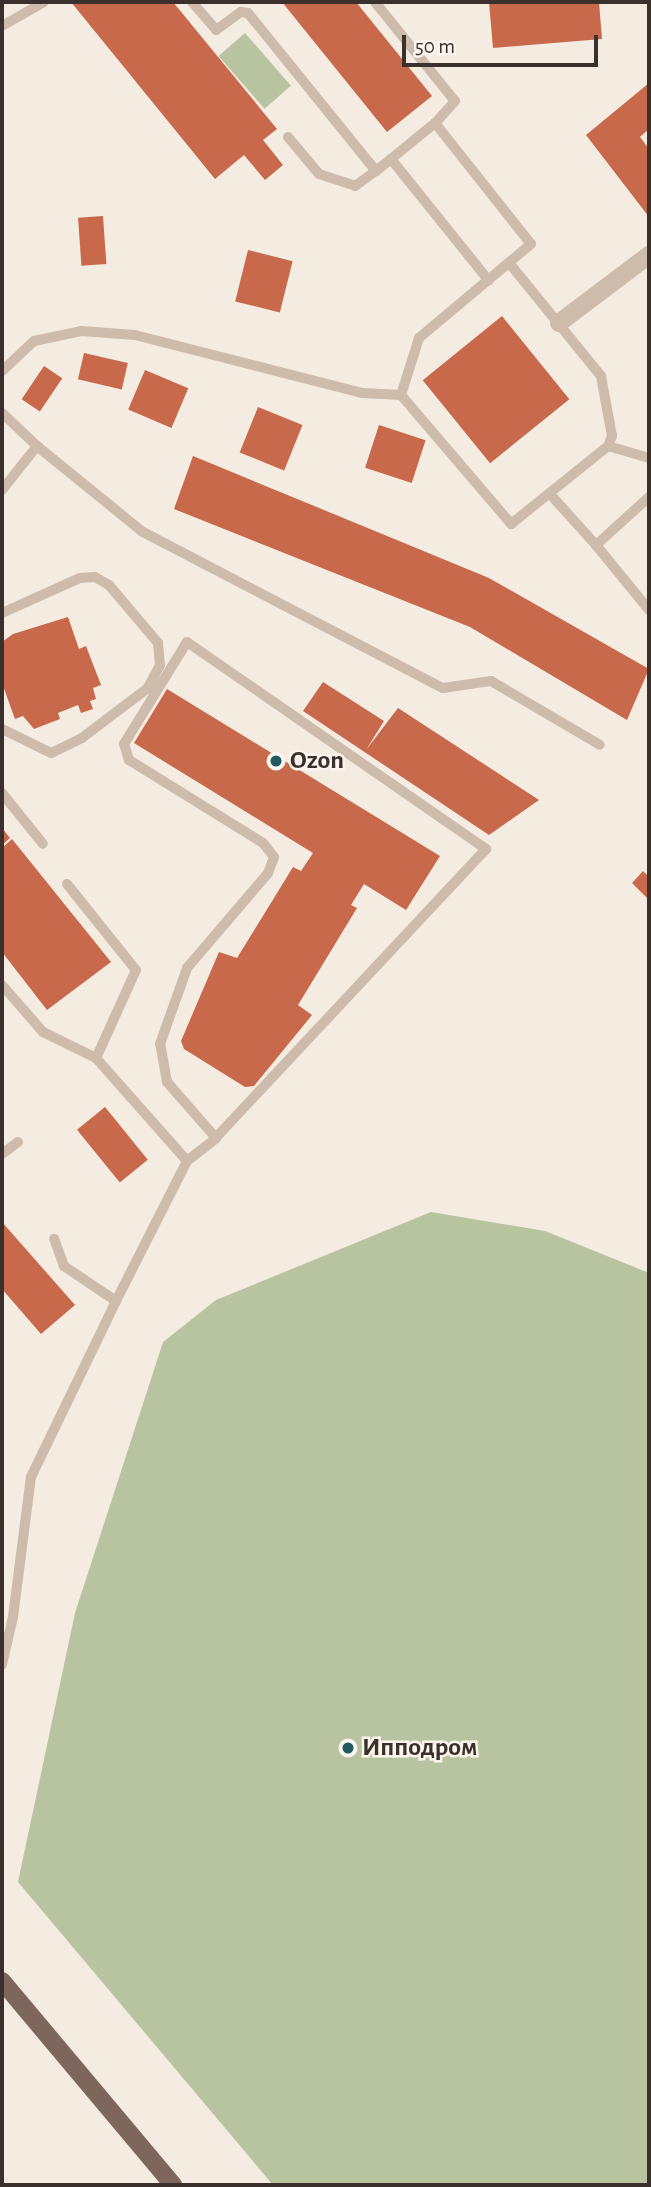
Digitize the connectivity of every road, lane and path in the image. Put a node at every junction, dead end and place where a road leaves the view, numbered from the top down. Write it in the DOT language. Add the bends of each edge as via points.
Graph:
graph roads {
  1 [pos="44,2"];
  2 [pos="192,2"];
  3 [pos="375,2"];
  4 [pos="2,26"];
  5 [pos="435,123"];
  6 [pos="288,137"];
  7 [pos="391,159"];
  8 [pos="376,171"];
  9 [pos="649,254"];
  10 [pos="510,264"];
  11 [pos="489,281"];
  12 [pos="559,323"];
  13 [pos="2,371"];
  14 [pos="401,395"];
  15 [pos="2,413"];
  16 [pos="37,446"];
  17 [pos="608,446"];
  18 [pos="649,458"];
  19 [pos="2,490"];
  20 [pos="551,494"];
  21 [pos="649,497"];
  22 [pos="596,545"];
  23 [pos="649,610"];
  24 [pos="2,613"];
  25 [pos="2,729"];
  26 [pos="600,745"];
  27 [pos="2,793"];
  28 [pos="43,844"];
  29 [pos="67,884"];
  30 [pos="2,985"];
  31 [pos="96,1058"];
  32 [pos="216,1139"];
  33 [pos="18,1142"];
  34 [pos="2,1154"];
  35 [pos="187,1161"];
  36 [pos="54,1238"];
  37 [pos="116,1301"];
  38 [pos="2,1665"];
  39 [pos="2,1981"];
  40 [pos="173,2185"];
  1 -- 4 [label="lane"];
  2 -- 8 [label="lane" via="216,30 241,12 248,13"];
  3 -- 5 [label="lane" via="455,102"];
  5 -- 7 [label="lane"];
  5 -- 10 [label="lane" via="530,240 528,248"];
  6 -- 8 [label="lane" via="319,174 355,186"];
  7 -- 8 [label="lane"];
  7 -- 11 [label="lane"];
  9 -- 12 [label="street"];
  10 -- 11 [label="lane"];
  10 -- 12 [label="lane"];
  11 -- 14 [label="lane" via="419,338"];
  12 -- 17 [label="lane" via="601,376 612,436"];
  13 -- 14 [label="lane" via="34,341 80,331 135,335 363,393"];
  14 -- 20 [label="lane" via="511,524"];
  15 -- 16 [label="lane"];
  16 -- 19 [label="lane"];
  16 -- 26 [label="lane" via="143,532 443,688 491,681"];
  17 -- 18 [label="lane"];
  17 -- 20 [label="lane"];
  20 -- 22 [label="lane"];
  21 -- 22 [label="lane"];
  22 -- 23 [label="lane"];
  24 -- 25 [label="lane" via="80,578 94,577 109,585 158,643 160,665 148,688 82,738 51,753"];
  27 -- 28 [label="lane"];
  29 -- 31 [label="lane" via="136,970"];
  30 -- 31 [label="lane" via="43,1032"];
  31 -- 35 [label="lane"];
  32 -- 32 [label="lane" via="167,1082 160,1044 187,968 268,873 274,857 264,843 129,760 124,744 187,642 486,849"];
  32 -- 35 [label="lane"];
  33 -- 34 [label="lane"];
  35 -- 37 [label="lane"];
  36 -- 37 [label="lane" via="64,1266"];
  37 -- 38 [label="lane" via="31,1477 13,1617"];
  39 -- 40 [label="main road"];
}
